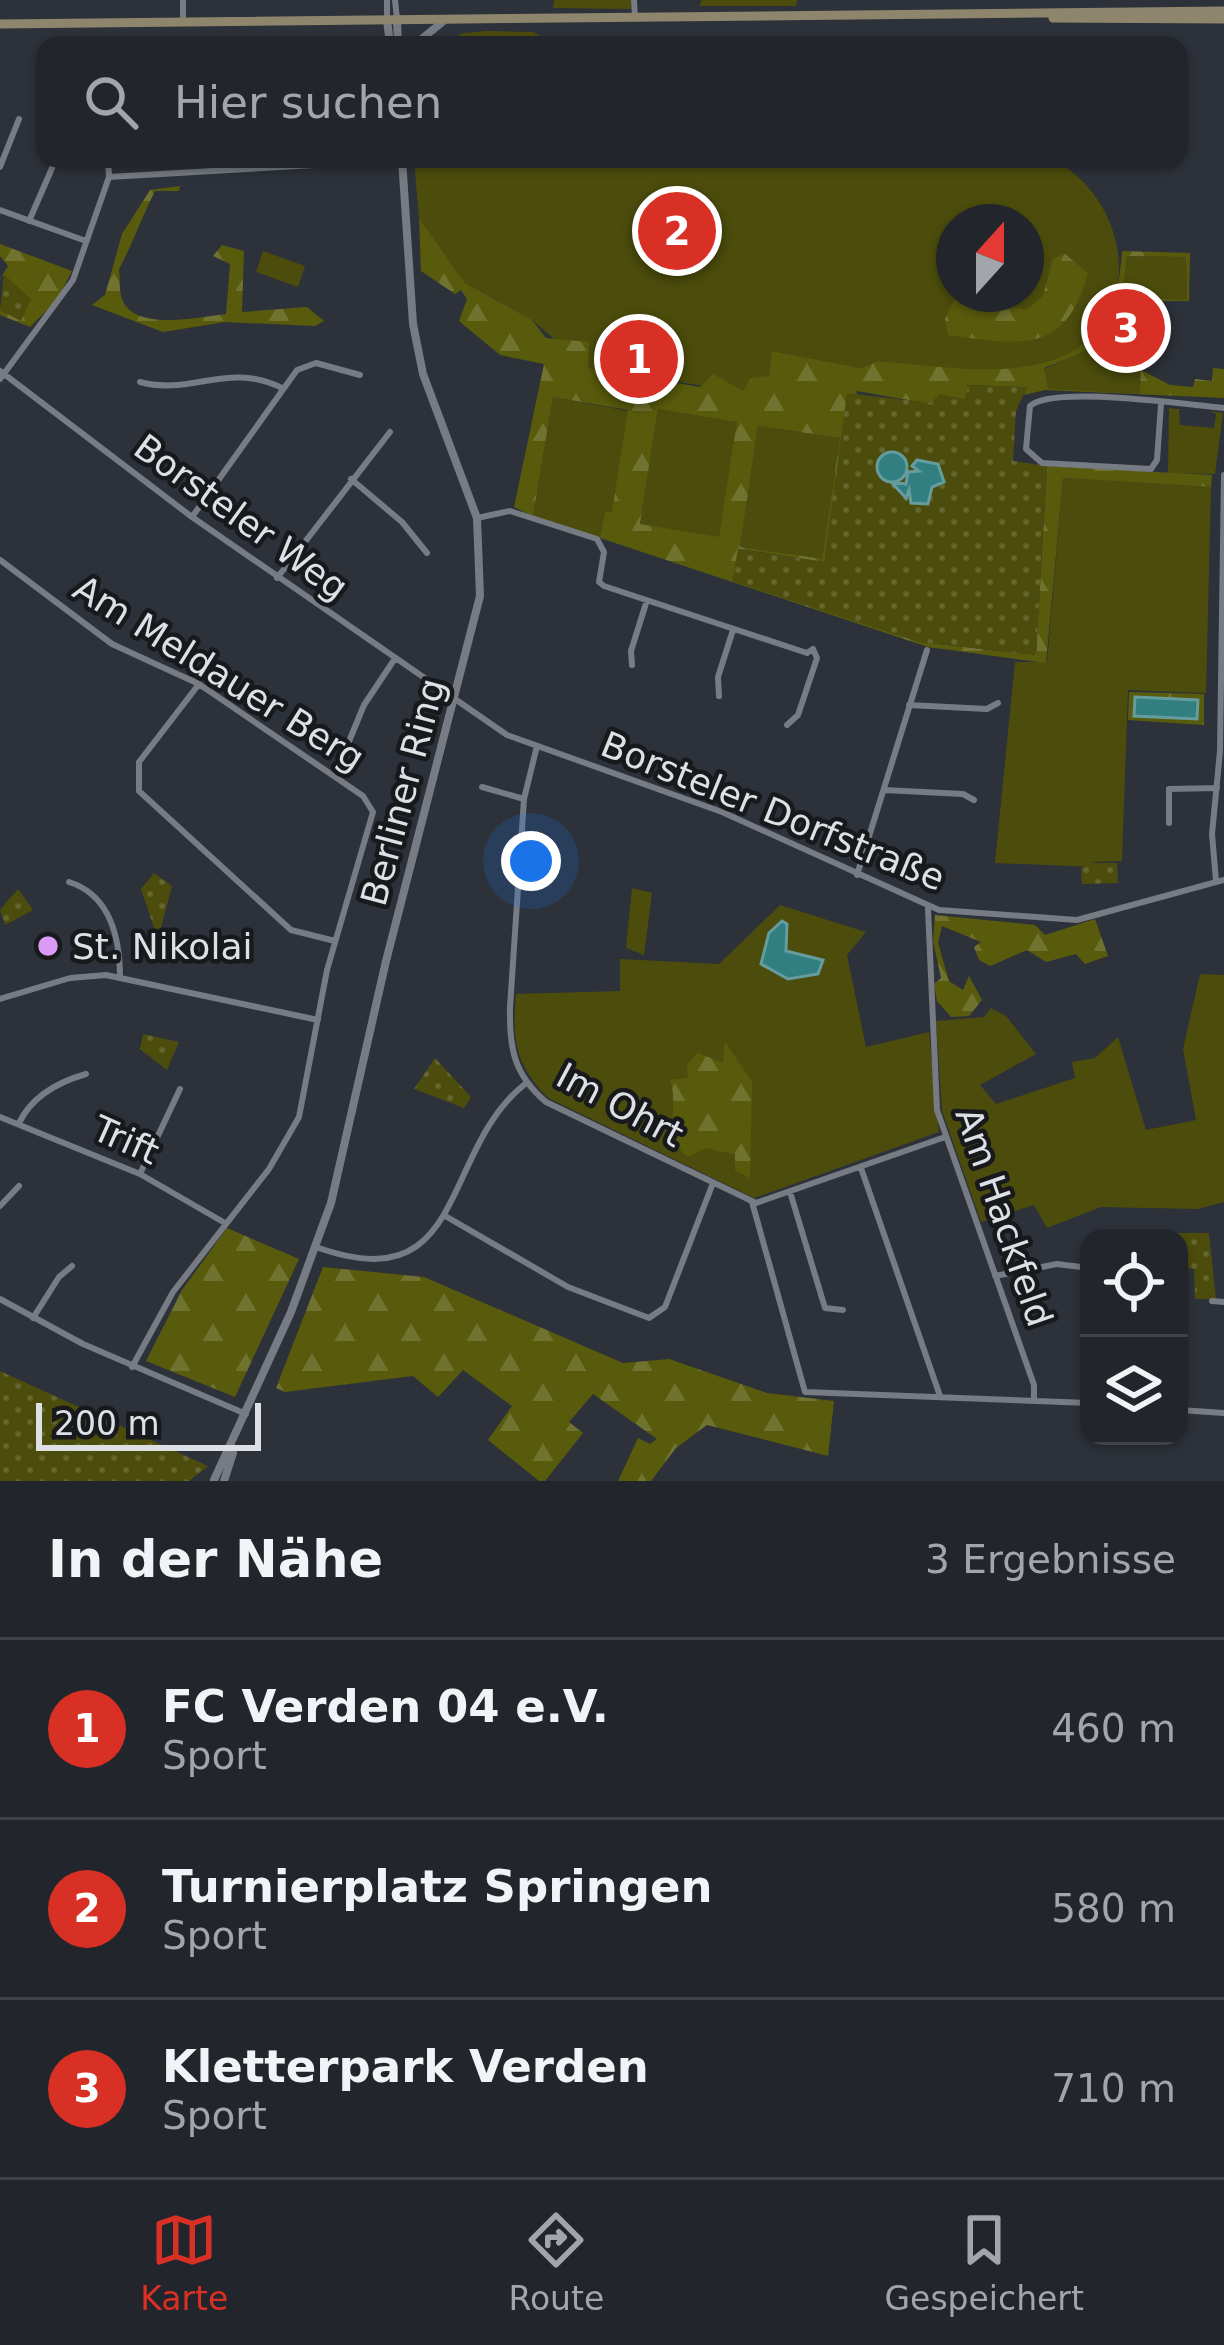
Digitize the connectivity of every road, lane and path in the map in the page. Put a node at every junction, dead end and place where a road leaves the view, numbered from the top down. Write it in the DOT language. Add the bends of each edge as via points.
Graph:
graph roads {
  1 [pos="183,0"];
  2 [pos="391,0"];
  3 [pos="634,0"];
  4 [pos="1224,15"];
  5 [pos="634,18"];
  6 [pos="392,19"];
  7 [pos="446,20"];
  8 [pos="183,22"];
  9 [pos="0,24"];
  10 [pos="393,36"];
  11 [pos="426,36"];
  12 [pos="19,119"];
  13 [pos="0,167"];
  14 [pos="52,168"];
  15 [pos="109,168"];
  16 [pos="250,168"];
  17 [pos="403,168"];
  18 [pos="109,177"];
  19 [pos="0,210"];
  20 [pos="29,221"];
  21 [pos="86,242"];
  22 [pos="1,375"];
  23 [pos="360,375"];
  24 [pos="140,382"];
  25 [pos="283,388"];
  26 [pos="1161,404"];
  27 [pos="1224,408"];
  28 [pos="390,432"];
  29 [pos="1224,475"];
  30 [pos="351,479"];
  31 [pos="192,517"];
  32 [pos="477,518"];
  33 [pos="428,553"];
  34 [pos="0,560"];
  35 [pos="277,578"];
  36 [pos="647,600"];
  37 [pos="734,629"];
  38 [pos="927,650"];
  39 [pos="394,660"];
  40 [pos="632,665"];
  41 [pos="199,684"];
  42 [pos="719,696"];
  43 [pos="454,702"];
  44 [pos="998,704"];
  45 [pos="909,705"];
  46 [pos="787,724"];
  47 [pos="537,746"];
  48 [pos="345,751"];
  49 [pos="1222,751"];
  50 [pos="482,787"];
  51 [pos="1216,788"];
  52 [pos="884,790"];
  53 [pos="524,799"];
  54 [pos="974,800"];
  55 [pos="1169,823"];
  56 [pos="857,875"];
  57 [pos="1220,880"];
  58 [pos="69,882"];
  59 [pos="928,908"];
  60 [pos="334,941"];
  61 [pos="120,977"];
  62 [pos="0,999"];
  63 [pos="318,1020"];
  64 [pos="86,1074"];
  65 [pos="525,1084"];
  66 [pos="180,1089"];
  67 [pos="0,1117"];
  68 [pos="18,1124"];
  69 [pos="945,1137"];
  70 [pos="862,1168"];
  71 [pos="140,1174"];
  72 [pos="713,1183"];
  73 [pos="19,1186"];
  74 [pos="790,1192"];
  75 [pos="752,1202"];
  76 [pos="0,1206"];
  77 [pos="447,1217"];
  78 [pos="225,1223"];
  79 [pos="316,1247"];
  80 [pos="73,1266"];
  81 [pos="1080,1267"];
  82 [pos="995,1276"];
  83 [pos="0,1299"];
  84 [pos="1212,1301"];
  85 [pos="1224,1302"];
  86 [pos="843,1310"];
  87 [pos="33,1318"];
  88 [pos="132,1366"];
  89 [pos="940,1396"];
  90 [pos="1034,1398"];
  91 [pos="1080,1402"];
  92 [pos="1188,1411"];
  93 [pos="1224,1413"];
  94 [pos="247,1414"];
  95 [pos="217,1481"];
  1 -- 8 [label="street"];
  2 -- 6 [label="street"];
  3 -- 5 [label="street"];
  4 -- 5 [label="main road"];
  5 -- 7 [label="main road"];
  6 -- 7 [label="main road"];
  6 -- 8 [label="main road"];
  6 -- 10 [label="street"];
  7 -- 11 [label="street"];
  8 -- 9 [label="main road"];
  12 -- 13 [label="street"];
  14 -- 20 [label="street"];
  15 -- 18 [label="street"];
  16 -- 18 [label="street"];
  17 -- 32 [label="street, Berliner Ring" via="423,374"];
  18 -- 21 [label="street"];
  19 -- 20 [label="street"];
  20 -- 21 [label="street"];
  21 -- 22 [label="street" via="64,296"];
  22 -- 31 [label="street, Borsteler Weg"];
  23 -- 25 [label="street" via="309,364"];
  24 -- 25 [label="street" via="158,387 239,374"];
  25 -- 31 [label="street"];
  26 -- 26 [label="street" via="1037,400 1026,449 1042,463 1150,469"];
  26 -- 27 [label="street"];
  28 -- 30 [label="street"];
  29 -- 49 [label="street"];
  30 -- 33 [label="street"];
  30 -- 35 [label="street"];
  31 -- 35 [label="street, Borsteler Weg"];
  32 -- 36 [label="street" via="510,511 597,539 604,552 598,582"];
  32 -- 43 [label="street, Berliner Ring" via="480,596"];
  34 -- 41 [label="street, Am Meldauer Berg" via="112,644"];
  35 -- 39 [label="street, Borsteler Weg"];
  36 -- 37 [label="street"];
  36 -- 40 [label="street"];
  37 -- 42 [label="street"];
  37 -- 46 [label="street" via="813,649 798,715"];
  38 -- 45 [label="street"];
  39 -- 43 [label="street, Borsteler Weg"];
  39 -- 48 [label="street"];
  41 -- 60 [label="street, Am Meldauer Berg" via="371,806"];
  41 -- 60 [label="street" via="139,762 139,791 291,930"];
  43 -- 47 [label="street, Borsteler Dorfstraße"];
  43 -- 79 [label="street, Berliner Ring"];
  44 -- 45 [label="street"];
  45 -- 52 [label="street"];
  47 -- 53 [label="street, Im Ohrt"];
  47 -- 56 [label="street, Borsteler Dorfstraße" via="722,812"];
  49 -- 51 [label="street"];
  50 -- 53 [label="street"];
  51 -- 55 [label="street" via="1168,789"];
  51 -- 57 [label="street"];
  52 -- 54 [label="street"];
  52 -- 56 [label="street"];
  53 -- 65 [label="street, Im Ohrt" via="509,1042"];
  56 -- 59 [label="street, Borsteler Dorfstraße"];
  57 -- 59 [label="street, Borsteler Dorfstraße" via="1077,920"];
  58 -- 61 [label="street" via="106,908"];
  59 -- 69 [label="street, Am Hackfeld"];
  60 -- 63 [label="street, Am Meldauer Berg"];
  61 -- 62 [label="street" via="80,976"];
  61 -- 63 [label="street"];
  63 -- 78 [label="street, Am Meldauer Berg" via="299,1118"];
  64 -- 68 [label="street" via="33,1102"];
  65 -- 72 [label="street, Im Ohrt" via="546,1102"];
  65 -- 77 [label="street" via="487,1123"];
  66 -- 71 [label="street"];
  67 -- 68 [label="street, Trift"];
  68 -- 71 [label="street, Trift"];
  69 -- 70 [label="street"];
  69 -- 82 [label="street, Am Hackfeld"];
  70 -- 74 [label="street"];
  70 -- 89 [label="street"];
  71 -- 78 [label="street, Trift"];
  72 -- 75 [label="street, Im Ohrt"];
  72 -- 77 [label="street" via="665,1307 649,1318 557,1281"];
  73 -- 76 [label="street"];
  74 -- 75 [label="street"];
  74 -- 86 [label="street" via="825,1308"];
  75 -- 89 [label="street" via="806,1392"];
  77 -- 79 [label="street" via="416,1249 389,1259"];
  78 -- 88 [label="street, Am Meldauer Berg"];
  79 -- 94 [label="street, Berliner Ring"];
  80 -- 87 [label="street"];
  81 -- 82 [label="street"];
  82 -- 90 [label="street, Am Hackfeld"];
  83 -- 87 [label="street"];
  84 -- 85 [label="street"];
  87 -- 88 [label="street"];
  88 -- 94 [label="street"];
  89 -- 90 [label="street"];
  90 -- 91 [label="street"];
  92 -- 93 [label="street"];
  94 -- 95 [label="street, Berliner Ring"];
}
